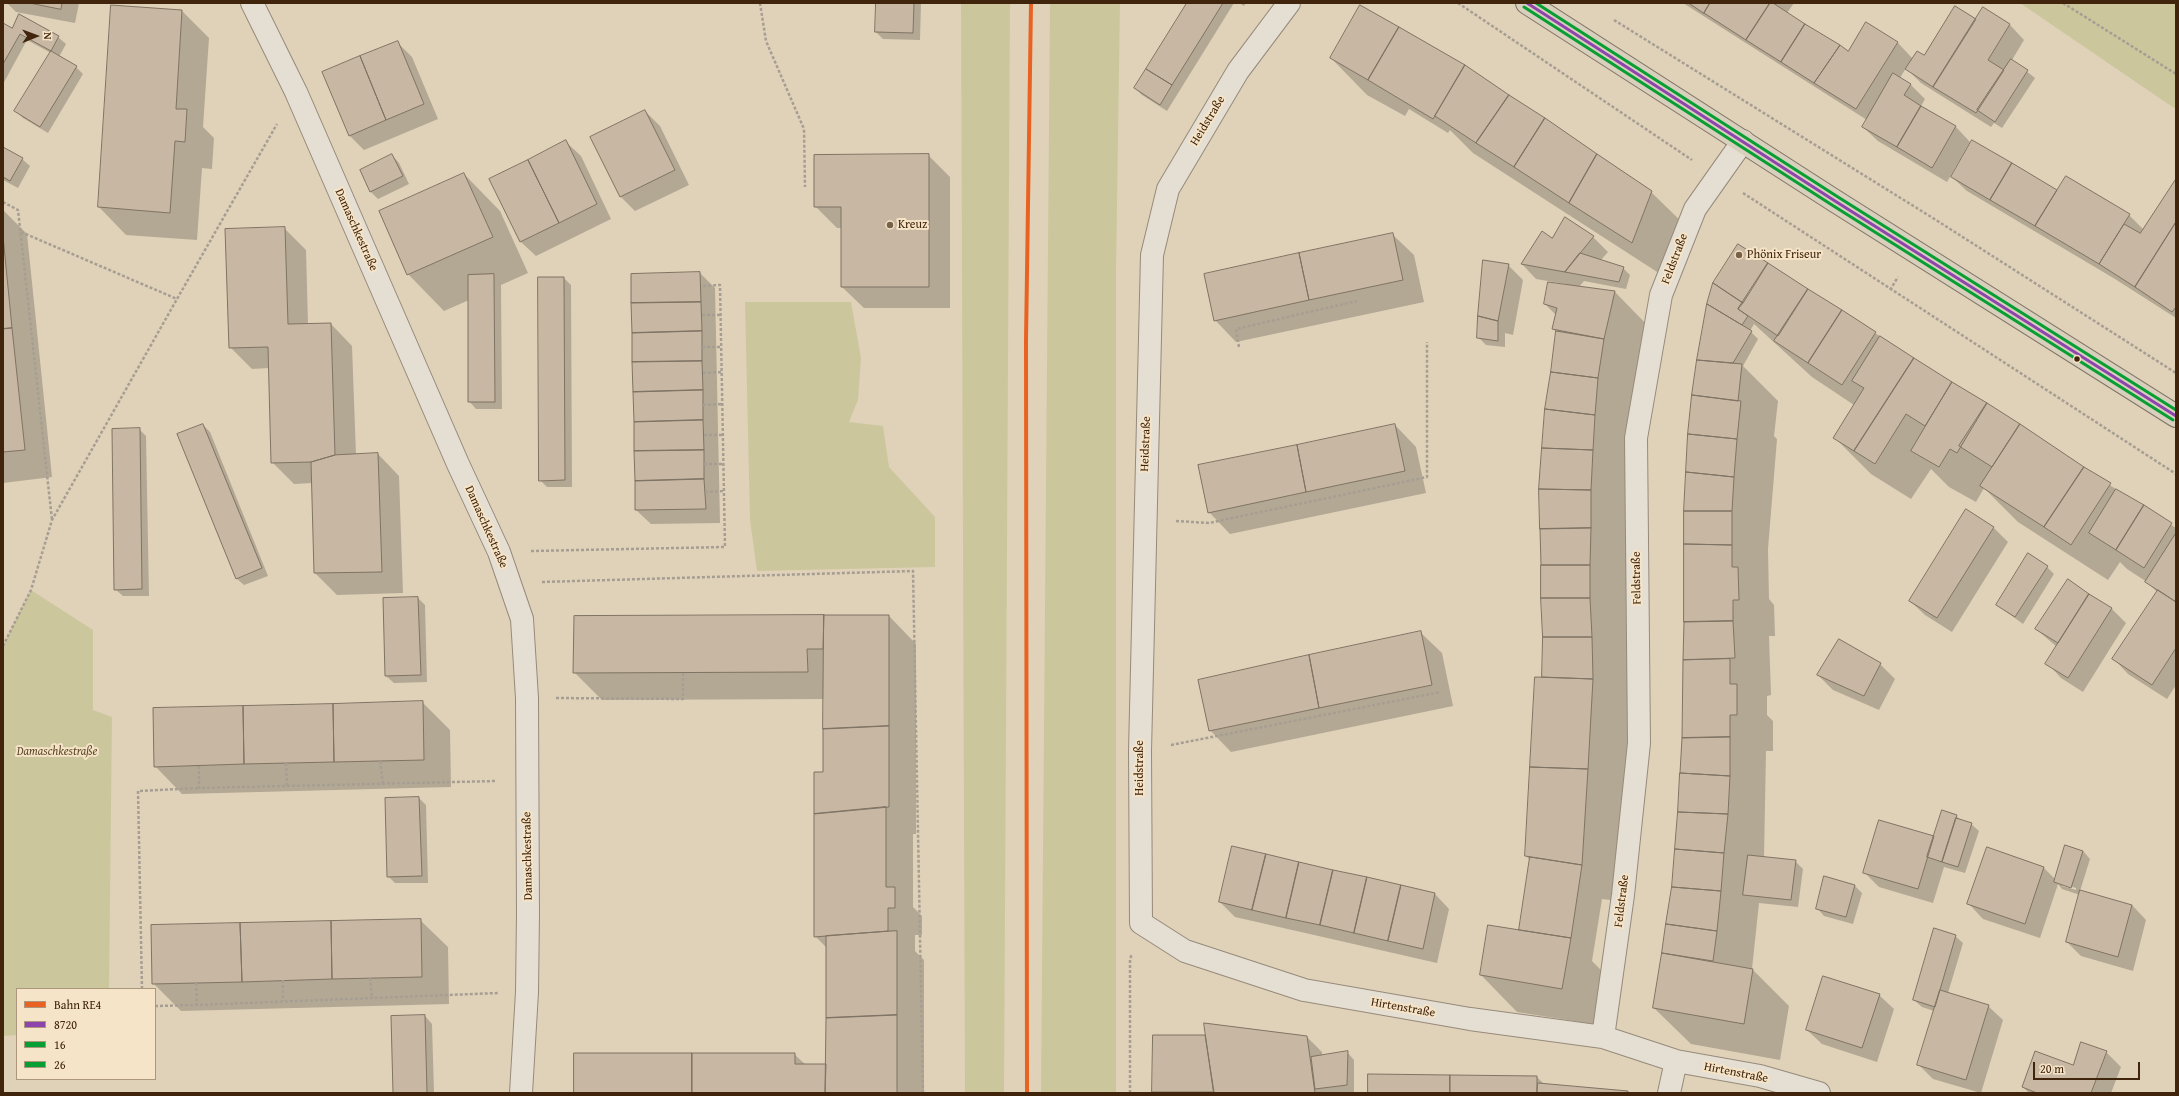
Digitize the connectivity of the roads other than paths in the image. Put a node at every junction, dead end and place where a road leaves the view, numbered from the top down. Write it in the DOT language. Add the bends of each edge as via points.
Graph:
graph roads {
  1 [pos="252,3"];
  2 [pos="1289,3"];
  3 [pos="1527,3"];
  4 [pos="1743,141"];
  5 [pos="2176,416"];
  6 [pos="1141,922"];
  7 [pos="1603,1037"];
  8 [pos="1676,1061"];
  9 [pos="521,1093"];
  10 [pos="1669,1093"];
  11 [pos="1819,1093"];
  1 -- 9 [label="street, Damaschkestraße" via="296,92 499,552 522,620 527,698 528,780 527,992"];
  2 -- 6 [label="street, Heidstraße" via="1238,71 1168,189 1152,255 1140,751"];
  3 -- 4 [label="main road"];
  4 -- 5 [label="main road"];
  4 -- 7 [label="street, Feldstraße" via="1695,209 1661,295 1636,438 1638,743 1623,896"];
  6 -- 7 [label="street, Hirtenstraße" via="1185,951 1304,990 1470,1019"];
  7 -- 8 [label="street, Hirtenstraße"];
  8 -- 10 [label="street"];
  8 -- 11 [label="street, Hirtenstraße" via="1760,1076"];
}
